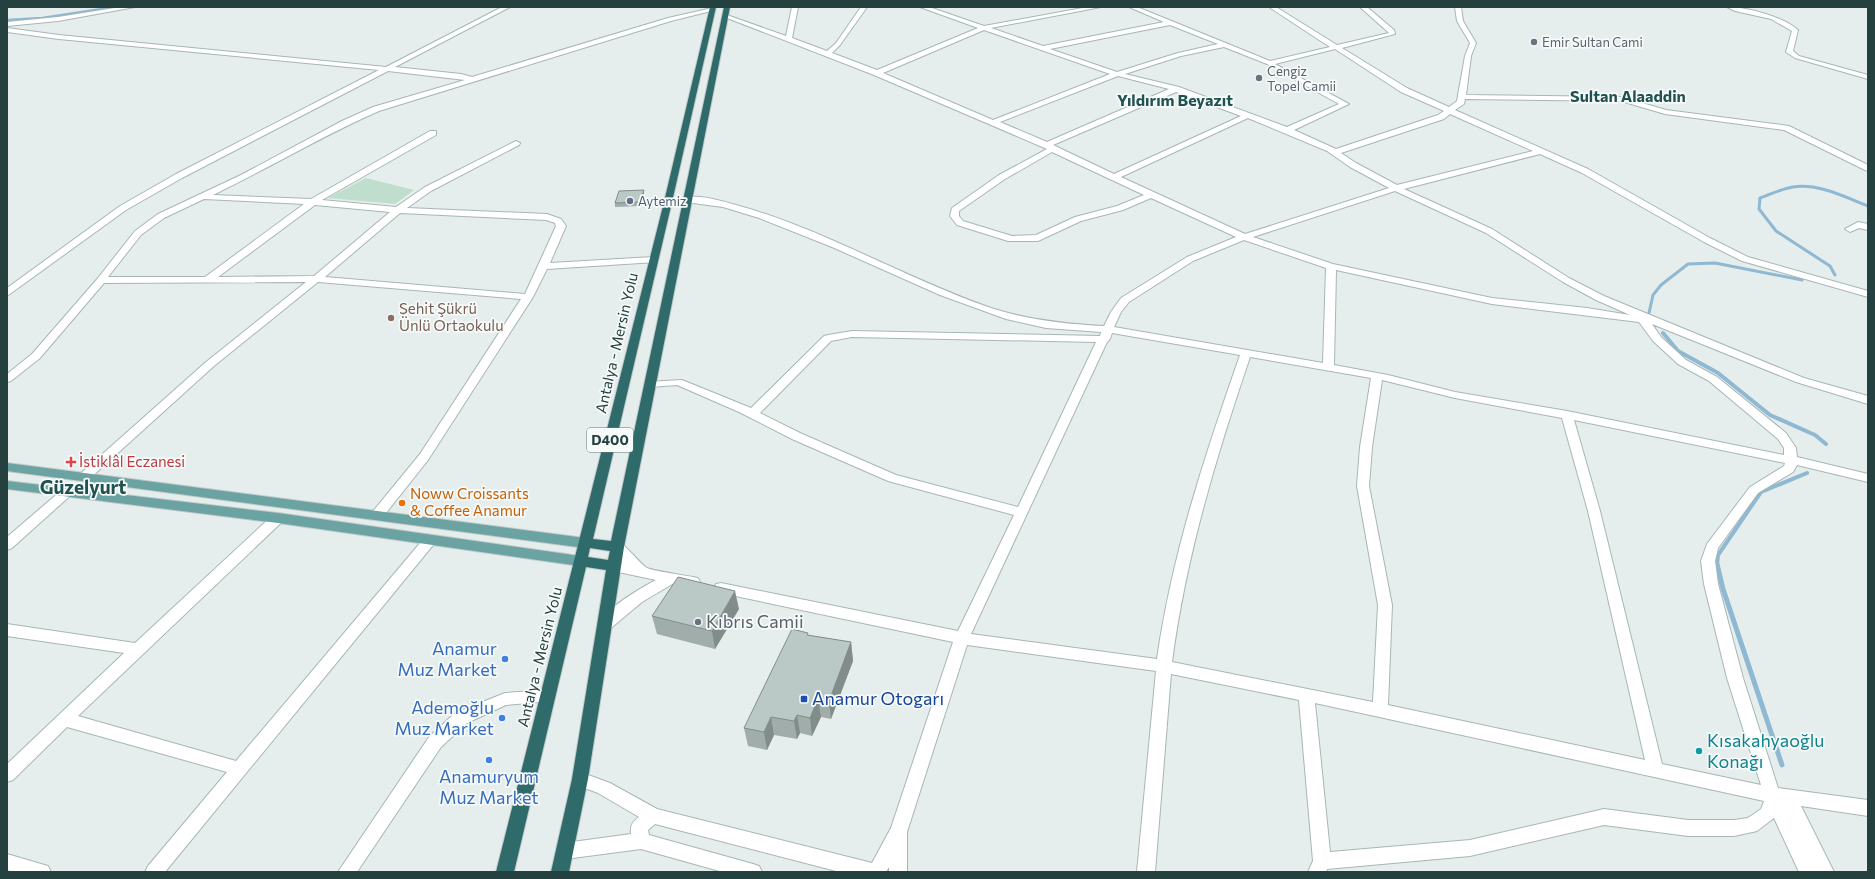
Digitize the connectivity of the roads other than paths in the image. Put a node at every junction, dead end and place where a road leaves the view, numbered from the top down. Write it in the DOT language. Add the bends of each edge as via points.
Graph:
graph roads {
  1 [pos="102,7"];
  2 [pos="132,7"];
  3 [pos="507,7"];
  4 [pos="795,7"];
  5 [pos="864,7"];
  6 [pos="923,7"];
  7 [pos="1098,7"];
  8 [pos="1132,7"];
  9 [pos="1272,7"];
  10 [pos="1363,7"];
  11 [pos="1458,7"];
  12 [pos="1730,7"];
  13 [pos="713,9"];
  14 [pos="726,12"];
  15 [pos="7,17"];
  16 [pos="1170,23"];
  17 [pos="7,24"];
  18 [pos="983,28"];
  19 [pos="7,30"];
  20 [pos="789,39"];
  21 [pos="1225,45"];
  22 [pos="1041,48"];
  23 [pos="1335,48"];
  24 [pos="828,54"];
  25 [pos="1269,63"];
  26 [pos="387,69"];
  27 [pos="876,73"];
  28 [pos="1117,74"];
  29 [pos="1868,77"];
  30 [pos="473,80"];
  31 [pos="1176,89"];
  32 [pos="1462,97"];
  33 [pos="1451,111"];
  34 [pos="1246,116"];
  35 [pos="994,122"];
  36 [pos="1287,130"];
  37 [pos="433,133"];
  38 [pos="516,143"];
  39 [pos="1049,147"];
  40 [pos="1543,151"];
  41 [pos="1335,152"];
  42 [pos="1868,168"];
  43 [pos="1115,177"];
  44 [pos="1396,188"];
  45 [pos="1153,194"];
  46 [pos="202,197"];
  47 [pos="688,200"];
  48 [pos="313,202"];
  49 [pos="398,210"];
  50 [pos="1868,227"];
  51 [pos="1850,229"];
  52 [pos="1244,237"];
  53 [pos="653,260"];
  54 [pos="544,266"];
  55 [pos="1331,266"];
  56 [pos="316,279"];
  57 [pos="101,280"];
  58 [pos="207,280"];
  59 [pos="7,293"];
  60 [pos="1868,294"];
  61 [pos="528,297"];
  62 [pos="1643,320"];
  63 [pos="1655,322"];
  64 [pos="1107,334"];
  65 [pos="1246,354"];
  66 [pos="1328,368"];
  67 [pos="1377,376"];
  68 [pos="7,379"];
  69 [pos="650,384"];
  70 [pos="1868,400"];
  71 [pos="752,414"];
  72 [pos="1567,415"];
  73 [pos="1791,460"];
  74 [pos="7,467"];
  75 [pos="84,477"];
  76 [pos="1868,478"];
  77 [pos="7,485"];
  78 [pos="67,492"];
  79 [pos="292,504"];
  80 [pos="1021,512"];
  81 [pos="377,515"];
  82 [pos="278,518"];
  83 [pos="446,524"];
  84 [pos="431,539"];
  85 [pos="585,543"];
  86 [pos="7,545"];
  87 [pos="617,547"];
  88 [pos="580,561"];
  89 [pos="614,566"];
  90 [pos="644,571"];
  91 [pos="672,578"];
  92 [pos="606,624"];
  93 [pos="7,630"];
  94 [pos="962,638"];
  95 [pos="138,649"];
  96 [pos="1163,666"];
  97 [pos="1306,695"];
  98 [pos="546,696"];
  99 [pos="1380,710"];
  100 [pos="64,719"];
  101 [pos="240,769"];
  102 [pos="1655,769"];
  103 [pos="7,774"];
  104 [pos="580,779"];
  105 [pos="1779,796"];
  106 [pos="1868,808"];
  107 [pos="653,816"];
  108 [pos="899,831"];
  109 [pos="641,841"];
  110 [pos="565,851"];
  111 [pos="7,862"];
  112 [pos="1319,867"];
  113 [pos="42,872"];
  114 [pos="154,872"];
  115 [pos="347,872"];
  116 [pos="505,872"];
  117 [pos="560,872"];
  118 [pos="753,872"];
  119 [pos="873,872"];
  120 [pos="877,872"];
  121 [pos="898,872"];
  122 [pos="1146,872"];
  123 [pos="1808,872"];
  124 [pos="1825,872"];
  1 -- 15 [label="street"];
  2 -- 17 [label="street"];
  3 -- 26 [label="street"];
  4 -- 20 [label="street"];
  5 -- 24 [label="street"];
  6 -- 18 [label="street"];
  7 -- 18 [label="street"];
  8 -- 16 [label="street"];
  9 -- 23 [label="street"];
  10 -- 23 [label="street" via="1392,31 1392,34"];
  11 -- 32 [label="street" via="1460,21 1473,43 1468,56"];
  12 -- 29 [label="street" via="1773,18 1795,30 1789,52 1796,57"];
  13 -- 30 [label="street" via="670,19"];
  13 -- 53 [label="highway, Antalya - Mersin Yolu / D400"];
  14 -- 20 [label="street"];
  14 -- 47 [label="highway, D400"];
  16 -- 21 [label="street"];
  16 -- 22 [label="street"];
  18 -- 22 [label="street"];
  18 -- 27 [label="street"];
  19 -- 26 [label="street"];
  20 -- 24 [label="street"];
  21 -- 25 [label="street"];
  21 -- 28 [label="street" via="1180,54"];
  22 -- 28 [label="street"];
  23 -- 25 [label="street"];
  23 -- 33 [label="street" via="1404,90"];
  24 -- 27 [label="street"];
  25 -- 36 [label="street" via="1345,104"];
  26 -- 30 [label="street" via="461,76"];
  26 -- 59 [label="street" via="179,176 123,208"];
  27 -- 35 [label="street"];
  28 -- 31 [label="street"];
  28 -- 35 [label="street"];
  30 -- 46 [label="street" via="376,109"];
  31 -- 34 [label="street"];
  31 -- 39 [label="street"];
  32 -- 33 [label="street" via="1461,102"];
  32 -- 42 [label="street" via="1609,98 1665,112 1771,125 1795,132"];
  33 -- 40 [label="street"];
  33 -- 41 [label="street" via="1441,117"];
  34 -- 36 [label="street"];
  34 -- 43 [label="street"];
  35 -- 39 [label="street"];
  36 -- 41 [label="street"];
  37 -- 48 [label="street"];
  38 -- 49 [label="street" via="428,189"];
  39 -- 43 [label="street"];
  39 -- 45 [label="street" via="955,210 956,220 1011,239 1038,238 1078,219 1120,208"];
  40 -- 44 [label="street"];
  40 -- 60 [label="street" via="1611,184 1745,259"];
  41 -- 44 [label="street" via="1353,165"];
  43 -- 45 [label="street"];
  44 -- 52 [label="street"];
  44 -- 63 [label="street" via="1490,231 1566,280"];
  45 -- 52 [label="street"];
  46 -- 48 [label="street"];
  46 -- 57 [label="street" via="161,216 138,233"];
  47 -- 64 [label="street" via="704,200 764,217 1010,317"];
  47 -- 69 [label="highway, D400"];
  48 -- 49 [label="street"];
  48 -- 58 [label="street"];
  49 -- 54 [label="street" via="547,217 558,220 561,226"];
  49 -- 56 [label="street"];
  50 -- 51 [label="street" via="1858,225"];
  52 -- 55 [label="street"];
  52 -- 64 [label="street" via="1190,259 1125,300 1116,312"];
  53 -- 54 [label="street"];
  53 -- 85 [label="highway, Antalya - Mersin Yolu / D400"];
  54 -- 61 [label="street"];
  55 -- 62 [label="street" via="1492,301"];
  55 -- 66 [label="street"];
  56 -- 58 [label="street"];
  56 -- 61 [label="street"];
  56 -- 75 [label="street" via="210,364"];
  57 -- 58 [label="street"];
  57 -- 68 [label="street" via="36,356"];
  61 -- 81 [label="street" via="424,457"];
  62 -- 63 [label="street"];
  62 -- 73 [label="street" via="1682,362 1713,379 1776,430 1790,448"];
  63 -- 70 [label="street" via="1800,380"];
  64 -- 65 [label="street"];
  64 -- 71 [label="street" via="852,334 828,338"];
  64 -- 80 [label="street"];
  65 -- 66 [label="street"];
  65 -- 96 [label="street" via="1196,502 1175,596"];
  66 -- 67 [label="street"];
  67 -- 72 [label="street" via="1455,395"];
  67 -- 99 [label="street" via="1363,486 1385,605"];
  69 -- 71 [label="street" via="678,382"];
  69 -- 87 [label="highway, D400"];
  71 -- 80 [label="street" via="892,478"];
  72 -- 73 [label="street"];
  72 -- 102 [label="street" via="1600,532"];
  73 -- 76 [label="street"];
  73 -- 105 [label="street" via="1787,472 1754,490 1712,547 1708,561 1711,584 1735,678"];
  74 -- 75 [label="main road"];
  75 -- 78 [label="main road"];
  75 -- 79 [label="main road"];
  77 -- 78 [label="main road"];
  78 -- 82 [label="main road"];
  78 -- 86 [label="street"];
  79 -- 81 [label="main road"];
  79 -- 82 [label="main road"];
  80 -- 94 [label="street"];
  81 -- 83 [label="main road"];
  82 -- 84 [label="main road"];
  82 -- 95 [label="street"];
  83 -- 84 [label="main road"];
  83 -- 85 [label="main road"];
  84 -- 88 [label="main road"];
  84 -- 101 [label="street"];
  85 -- 87 [label="highway"];
  85 -- 88 [label="highway, Antalya - Mersin Yolu / D400"];
  87 -- 89 [label="highway, D400"];
  87 -- 90 [label="street" via="627,559"];
  88 -- 89 [label="highway"];
  88 -- 98 [label="highway, Antalya - Mersin Yolu / D400"];
  89 -- 90 [label="street"];
  89 -- 92 [label="highway, D400"];
  90 -- 91 [label="street"];
  91 -- 92 [label="street" via="645,590"];
  91 -- 94 [label="street"];
  92 -- 104 [label="highway, D400"];
  93 -- 95 [label="street"];
  94 -- 96 [label="street"];
  94 -- 108 [label="street"];
  95 -- 100 [label="street"];
  96 -- 97 [label="street"];
  96 -- 122 [label="street"];
  97 -- 99 [label="street"];
  97 -- 112 [label="street"];
  98 -- 115 [label="street" via="505,700 461,718 435,742"];
  98 -- 116 [label="highway, Antalya - Mersin Yolu / D400"];
  99 -- 102 [label="street"];
  100 -- 101 [label="street"];
  100 -- 103 [label="street"];
  101 -- 114 [label="street"];
  102 -- 105 [label="street"];
  104 -- 107 [label="street" via="604,788"];
  104 -- 110 [label="highway, D400"];
  105 -- 106 [label="street"];
  105 -- 112 [label="street" via="1767,815 1751,825 1734,828 1688,828 1604,817 1470,848"];
  105 -- 123 [label="street"];
  105 -- 124 [label="street"];
  107 -- 109 [label="street" via="639,827"];
  107 -- 119 [label="street"];
  108 -- 120 [label="street"];
  108 -- 121 [label="street"];
  109 -- 110 [label="street"];
  109 -- 118 [label="street"];
  110 -- 117 [label="highway, D400"];
  111 -- 113 [label="street"];
}
